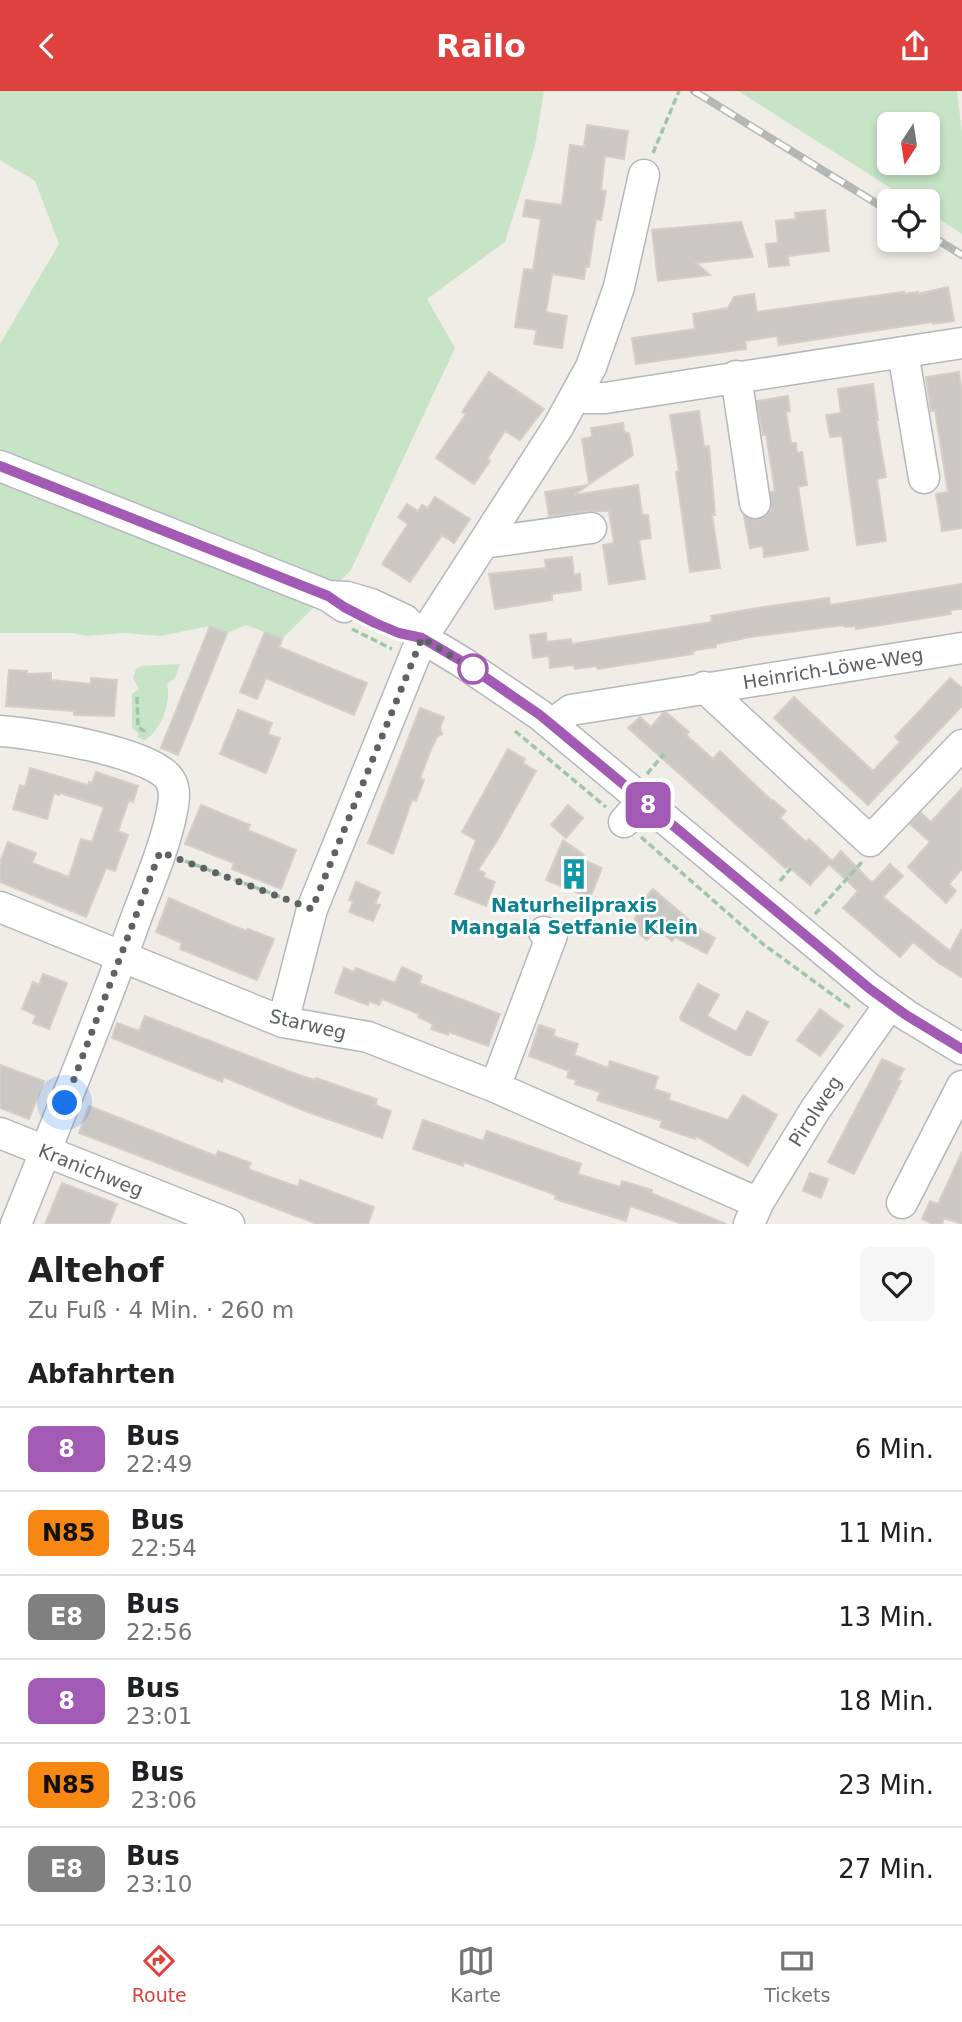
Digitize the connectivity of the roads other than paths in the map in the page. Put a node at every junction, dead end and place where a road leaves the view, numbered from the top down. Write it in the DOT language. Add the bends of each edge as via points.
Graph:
graph roads {
  1 [pos="644,174"];
  2 [pos="962,344"];
  3 [pos="903,352"];
  4 [pos="736,376"];
  5 [pos="575,398"];
  6 [pos="0,466"];
  7 [pos="925,478"];
  8 [pos="755,503"];
  9 [pos="591,528"];
  10 [pos="483,543"];
  11 [pos="962,648"];
  12 [pos="417,649"];
  13 [pos="704,687"];
  14 [pos="552,724"];
  15 [pos="0,731"];
  16 [pos="962,744"];
  17 [pos="0,908"];
  18 [pos="544,932"];
  19 [pos="122,956"];
  20 [pos="884,1015"];
  21 [pos="282,1022"];
  22 [pos="962,1049"];
  23 [pos="962,1086"];
  24 [pos="495,1087"];
  25 [pos="1,1135"];
  26 [pos="46,1152"];
  27 [pos="902,1203"];
  28 [pos="753,1214"];
  29 [pos="178,1215"];
  30 [pos="16,1224"];
  31 [pos="229,1224"];
  1 -- 5 [label="street" via="619,287"];
  2 -- 3 [label="street"];
  3 -- 4 [label="street"];
  3 -- 7 [label="street"];
  4 -- 5 [label="street" via="605,398"];
  4 -- 8 [label="street"];
  5 -- 10 [label="street"];
  6 -- 12 [label="street" via="328,596 371,604 414,627"];
  9 -- 10 [label="street"];
  10 -- 12 [label="street"];
  11 -- 13 [label="street, Heinrich-Löwe-Weg"];
  12 -- 14 [label="street" via="463,662"];
  12 -- 21 [label="street" via="312,909"];
  13 -- 14 [label="street, Heinrich-Löwe-Weg" via="571,710"];
  13 -- 16 [label="street, Heinrich-Löwe-Weg" via="870,841"];
  14 -- 20 [label="street" via="782,917"];
  15 -- 19 [label="street" via="29,732 134,756 170,778 175,793 172,812"];
  17 -- 19 [label="street, Starweg"];
  18 -- 24 [label="street" via="552,935"];
  19 -- 21 [label="street, Starweg"];
  19 -- 26 [label="street"];
  20 -- 22 [label="street"];
  20 -- 28 [label="street, Pirolweg" via="815,1110"];
  21 -- 24 [label="street, Starweg" via="368,1037"];
  23 -- 27 [label="street"];
  24 -- 28 [label="street, Starweg"];
  25 -- 26 [label="street, Kranichweg"];
  26 -- 29 [label="street, Kranichweg"];
  26 -- 30 [label="street"];
  29 -- 31 [label="street, Kranichweg"];
}
